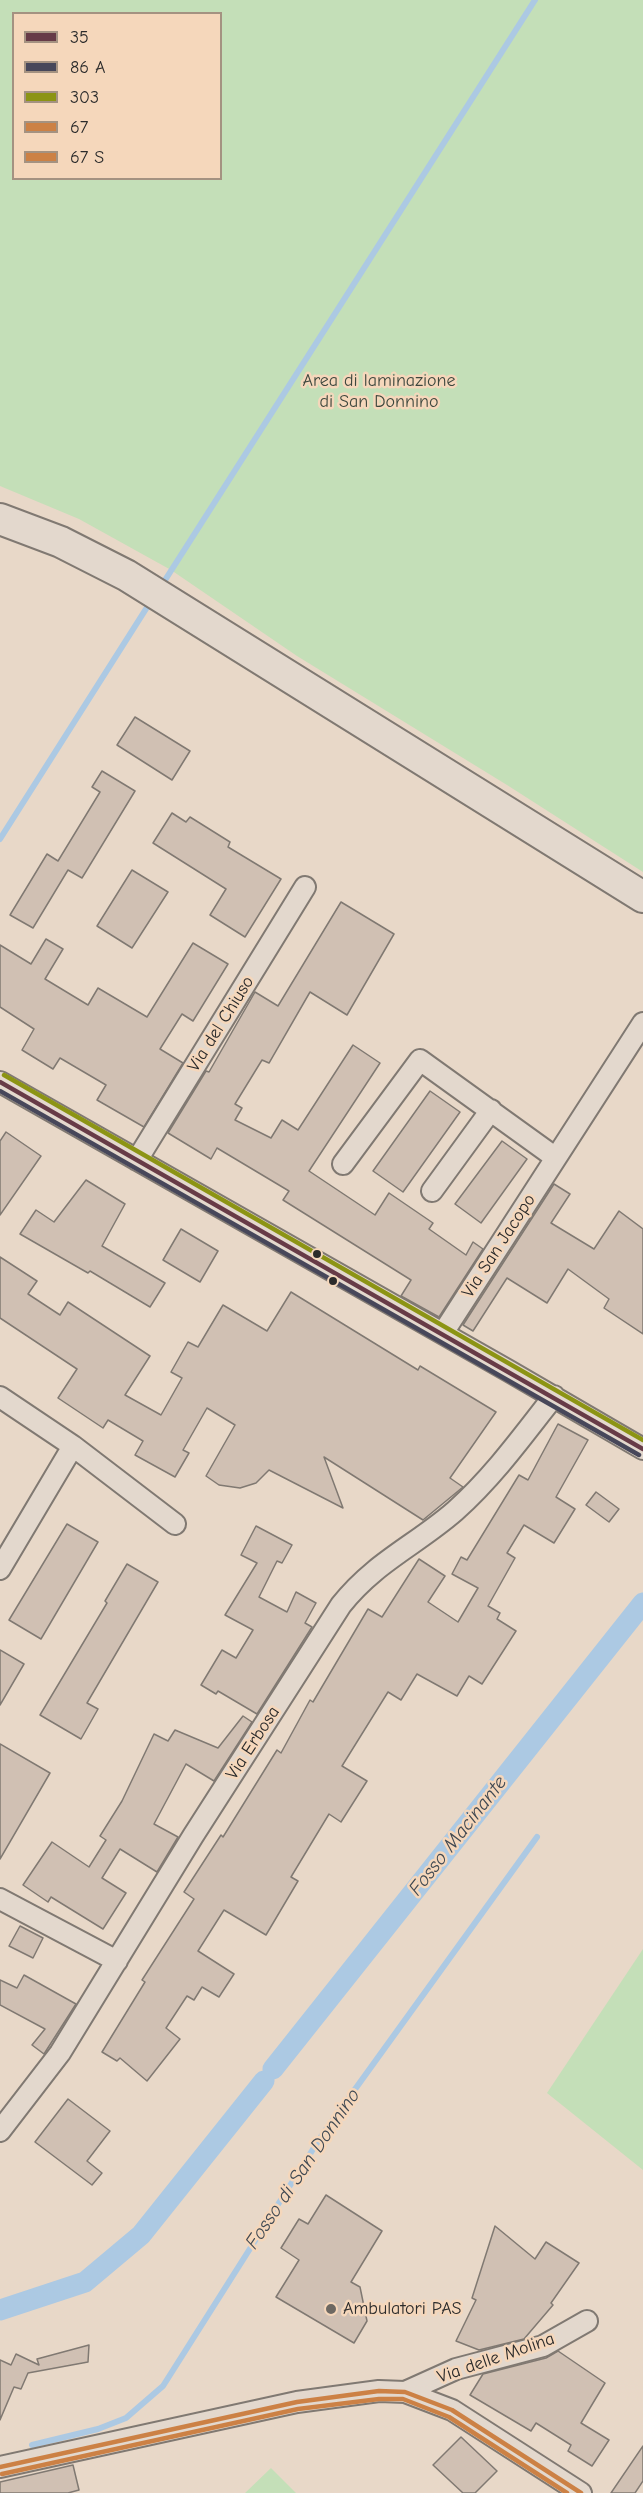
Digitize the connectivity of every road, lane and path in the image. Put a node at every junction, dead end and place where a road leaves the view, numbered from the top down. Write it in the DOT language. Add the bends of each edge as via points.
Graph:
graph roads {
  1 [pos="0,519"];
  2 [pos="305,887"];
  3 [pos="643,897"];
  4 [pos="643,1023"];
  5 [pos="0,1082"];
  6 [pos="491,1110"];
  7 [pos="556,1158"];
  8 [pos="137,1160"];
  9 [pos="343,1164"];
  10 [pos="432,1191"];
  11 [pos="443,1333"];
  12 [pos="554,1396"];
  13 [pos="0,1397"];
  14 [pos="73,1446"];
  15 [pos="643,1449"];
  16 [pos="175,1524"];
  17 [pos="0,1569"];
  18 [pos="0,1899"];
  19 [pos="117,1961"];
  20 [pos="0,2131"];
  21 [pos="587,2321"];
  22 [pos="405,2392"];
  23 [pos="0,2467"];
  24 [pos="581,2493"];
  1 -- 3 [label="main road" via="61,542 126,575"];
  2 -- 8 [label="street, Via del Chiuso"];
  4 -- 7 [label="street, Via San Jacopo"];
  5 -- 8 [label="street"];
  6 -- 7 [label="street"];
  6 -- 9 [label="street" via="420,1060"];
  6 -- 10 [label="street"];
  7 -- 11 [label="street, Via San Jacopo"];
  8 -- 11 [label="street"];
  11 -- 12 [label="street"];
  12 -- 15 [label="street"];
  12 -- 19 [label="street, Via Erbosa" via="495,1472 468,1499 389,1558 341,1605"];
  13 -- 14 [label="street"];
  14 -- 16 [label="street"];
  14 -- 17 [label="street"];
  18 -- 19 [label="street"];
  19 -- 20 [label="street, Via Erbosa" via="60,2053"];
  21 -- 22 [label="street, Via delle Molina" via="543,2346 456,2369"];
  22 -- 23 [label="street, Via delle Molina" via="379,2391 297,2402"];
  22 -- 24 [label="street, Via delle Molina" via="452,2410"];
}
